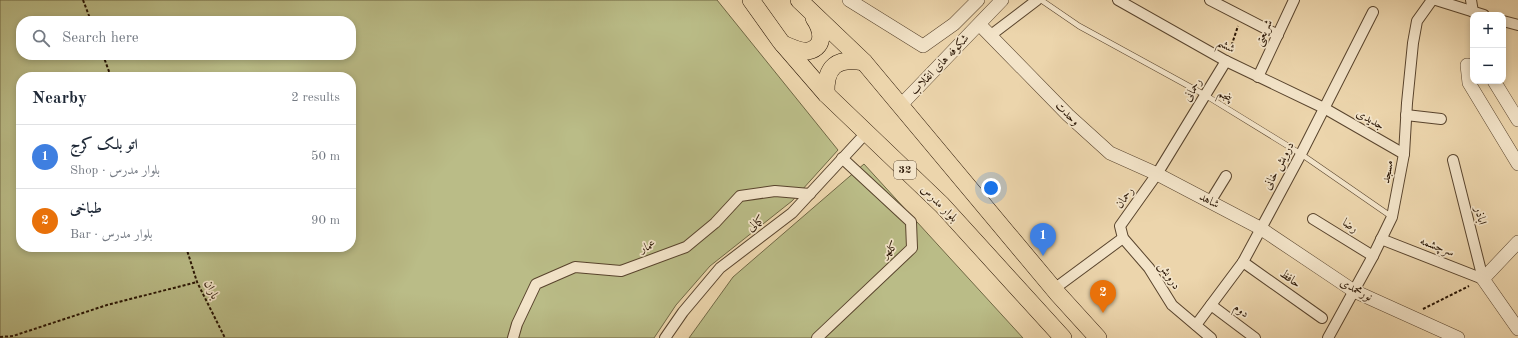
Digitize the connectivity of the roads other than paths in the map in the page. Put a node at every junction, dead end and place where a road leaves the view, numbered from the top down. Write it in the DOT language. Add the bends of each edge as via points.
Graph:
graph roads {
  1 [pos="751,0"];
  2 [pos="849,0"];
  3 [pos="978,0"];
  4 [pos="1002,0"];
  5 [pos="1037,0"];
  6 [pos="1042,0"];
  7 [pos="1118,0"];
  8 [pos="1210,0"];
  9 [pos="1294,0"];
  10 [pos="1432,0"];
  11 [pos="1436,0"];
  12 [pos="1471,0"];
  13 [pos="804,6"];
  14 [pos="1373,12"];
  15 [pos="1473,12"];
  16 [pos="1506,22"];
  17 [pos="980,25"];
  18 [pos="1518,26"];
  19 [pos="991,35"];
  20 [pos="1278,35"];
  21 [pos="783,44"];
  22 [pos="1226,61"];
  23 [pos="864,62"];
  24 [pos="1470,65"];
  25 [pos="1258,77"];
  26 [pos="1496,84"];
  27 [pos="826,94"];
  28 [pos="1205,95"];
  29 [pos="900,106"];
  30 [pos="1324,108"];
  31 [pos="1406,115"];
  32 [pos="1440,119"];
  33 [pos="1518,120"];
  34 [pos="866,133"];
  35 [pos="1301,154"];
  36 [pos="1404,154"];
  37 [pos="842,158"];
  38 [pos="1453,160"];
  39 [pos="1518,164"];
  40 [pos="1157,174"];
  41 [pos="1226,176"];
  42 [pos="810,194"];
  43 [pos="1210,202"];
  44 [pos="1392,216"];
  45 [pos="1314,219"];
  46 [pos="1260,228"];
  47 [pos="1124,238"];
  48 [pos="1381,239"];
  49 [pos="1518,242"];
  50 [pos="1373,256"];
  51 [pos="1243,262"];
  52 [pos="1483,279"];
  53 [pos="1054,289"];
  54 [pos="1354,291"];
  55 [pos="1211,305"];
  56 [pos="1322,318"];
  57 [pos="1196,326"];
  58 [pos="1518,330"];
  59 [pos="513,338"];
  60 [pos="665,338"];
  61 [pos="818,338"];
  62 [pos="1063,338"];
  63 [pos="1098,338"];
  64 [pos="1211,338"];
  65 [pos="1255,338"];
  66 [pos="1328,338"];
  67 [pos="1458,338"];
  1 -- 21 [label="highway, بلوار مدرس / 32"];
  2 -- 3 [label="street, شکوفه های انقلاب" via="923,46 954,24"];
  4 -- 17 [label="street, شکوفه های انقلاب"];
  5 -- 19 [label="street"];
  6 -- 28 [label="lane, پنجم" via="1079,26"];
  7 -- 22 [label="street, ششم"];
  8 -- 20 [label="street"];
  9 -- 20 [label="street, شریعتی"];
  10 -- 31 [label="street, مسجد" via="1417,21"];
  11 -- 15 [label="street"];
  12 -- 15 [label="street"];
  13 -- 21 [label="highway" via="820,28 822,36 816,46 808,51 797,50"];
  13 -- 23 [label="highway"];
  14 -- 30 [label="street, درویش خانی"];
  16 -- 18 [label="street"];
  17 -- 19 [label="street, شکوفه های انقلاب"];
  17 -- 29 [label="street, شکوفه های انقلاب"];
  19 -- 40 [label="street, وحدت" via="1068,116 1110,153"];
  20 -- 25 [label="street, شریعتی"];
  21 -- 27 [label="highway, بلوار مدرس / 32"];
  22 -- 25 [label="street, ششم"];
  22 -- 28 [label="street, رحمانی"];
  23 -- 27 [label="highway" via="852,59 837,63 828,72"];
  23 -- 29 [label="highway"];
  24 -- 39 [label="street" via="1467,64 1469,83"];
  25 -- 30 [label="street, ششم"];
  26 -- 33 [label="street"];
  27 -- 34 [label="highway, بلوار مدرس / 32"];
  28 -- 35 [label="lane, پنجم"];
  28 -- 40 [label="street, رحمانی"];
  29 -- 53 [label="highway"];
  30 -- 35 [label="street, درویش خانی"];
  30 -- 36 [label="street, جدیدی"];
  31 -- 32 [label="street"];
  31 -- 36 [label="street, مسجد"];
  34 -- 37 [label="street, کمالی"];
  34 -- 62 [label="highway, بلوار مدرس / 32" via="942,205"];
  35 -- 44 [label="lane, پنجم"];
  35 -- 46 [label="street, درویش خانی"];
  36 -- 44 [label="street, مسجد"];
  37 -- 42 [label="street, کمالی"];
  37 -- 61 [label="street, کلهر" via="911,222 912,248"];
  38 -- 52 [label="street, اباذر"];
  40 -- 43 [label="street, شاهد"];
  40 -- 47 [label="street, رحمان" via="1120,226"];
  41 -- 43 [label="street"];
  42 -- 59 [label="street, عمار" via="775,192 740,196 715,223 686,247 621,271 575,267 536,284"];
  42 -- 60 [label="street, کمالی" via="792,213 720,268"];
  43 -- 46 [label="street, شاهد"];
  44 -- 48 [label="street, مسجد"];
  45 -- 50 [label="street, رضا"];
  46 -- 51 [label="street, درویش خانی"];
  46 -- 54 [label="street, نورمحمدی"];
  47 -- 53 [label="street"];
  47 -- 57 [label="street, درویش" via="1149,268 1172,305"];
  48 -- 50 [label="street, مسجد"];
  48 -- 52 [label="street, سرچشمه"];
  49 -- 52 [label="street"];
  50 -- 54 [label="street, مسجد"];
  51 -- 55 [label="street, درویش خانی"];
  51 -- 56 [label="street, حافظ"];
  52 -- 58 [label="street"];
  53 -- 63 [label="highway"];
  54 -- 66 [label="street, مسجد"];
  54 -- 67 [label="street, نورمحمدی"];
  55 -- 57 [label="street, درویش خانی"];
  55 -- 65 [label="street, دوم"];
  57 -- 64 [label="street, درویش"];
}
